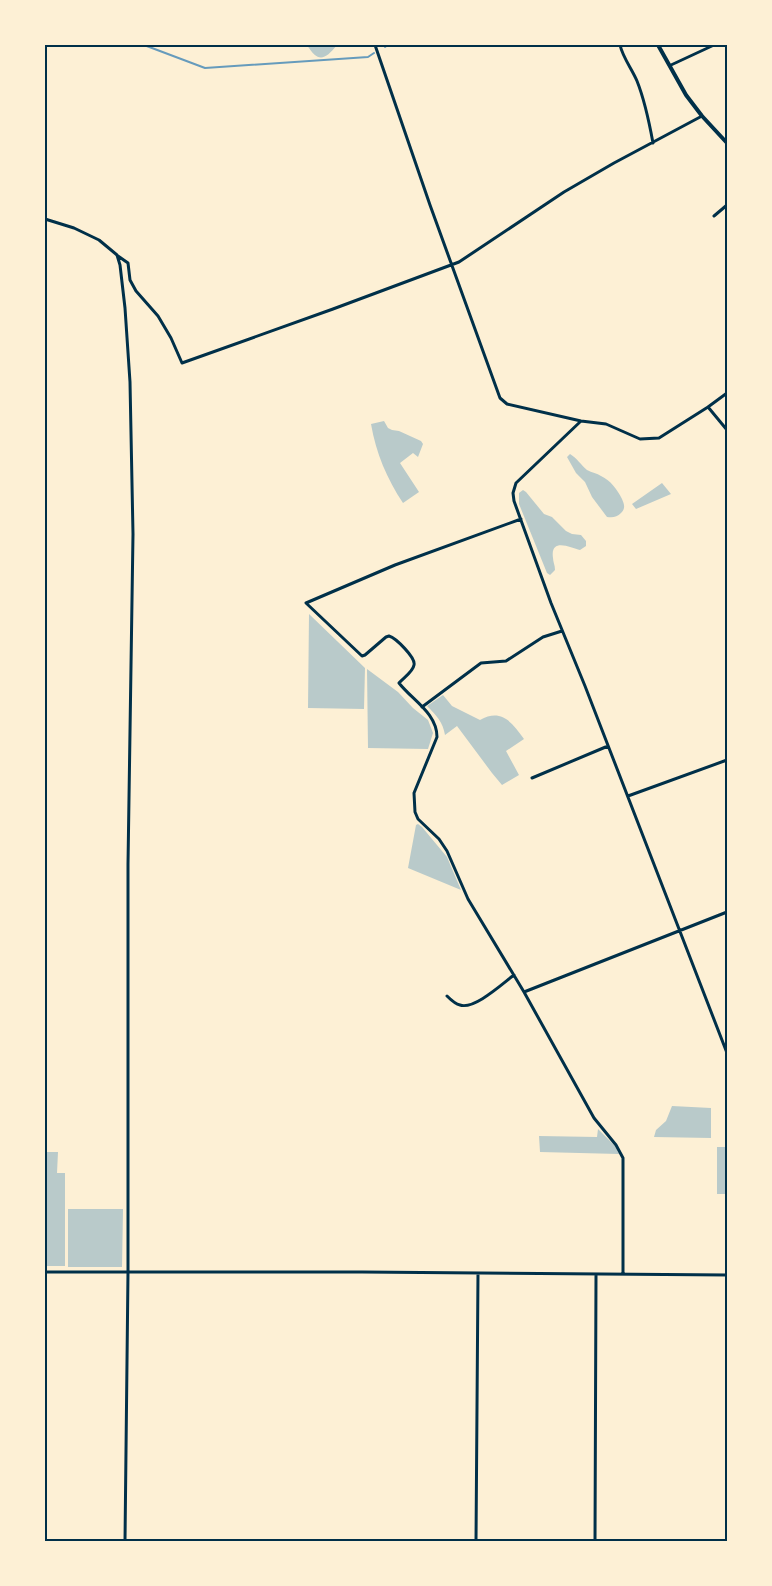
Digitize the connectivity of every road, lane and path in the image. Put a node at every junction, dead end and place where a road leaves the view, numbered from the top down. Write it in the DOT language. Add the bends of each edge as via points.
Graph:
graph roads {
  1 [pos="620,45"];
  2 [pos="658,45"];
  3 [pos="714,45"];
  4 [pos="376,46"];
  5 [pos="670,65"];
  6 [pos="702,116"];
  7 [pos="652,143"];
  8 [pos="727,143"];
  9 [pos="727,205"];
  10 [pos="714,216"];
  11 [pos="45,218"];
  12 [pos="117,255"];
  13 [pos="452,265"];
  14 [pos="727,393"];
  15 [pos="708,407"];
  16 [pos="581,421"];
  17 [pos="727,430"];
  18 [pos="521,520"];
  19 [pos="562,630"];
  20 [pos="422,707"];
  21 [pos="608,746"];
  22 [pos="727,760"];
  23 [pos="532,778"];
  24 [pos="628,796"];
  25 [pos="727,912"];
  26 [pos="680,930"];
  27 [pos="514,975"];
  28 [pos="524,992"];
  29 [pos="447,996"];
  30 [pos="727,1052"];
  31 [pos="45,1272"];
  32 [pos="128,1272"];
  33 [pos="478,1273"];
  34 [pos="623,1274"];
  35 [pos="596,1275"];
  36 [pos="727,1276"];
  37 [pos="124,1541"];
  38 [pos="476,1541"];
  39 [pos="595,1541"];
  1 -- 7 [label="street" via="647,110"];
  2 -- 5 [label="street"];
  3 -- 5 [label="street"];
  4 -- 13 [label="street"];
  5 -- 6 [label="street"];
  6 -- 7 [label="street"];
  6 -- 8 [label="street"];
  7 -- 13 [label="street" via="564,192"];
  9 -- 10 [label="street"];
  11 -- 12 [label="street" via="99,240"];
  12 -- 13 [label="street" via="128,263 130,280 158,316 182,363"];
  12 -- 32 [label="street" via="125,308 129,373 133,534 128,864"];
  13 -- 16 [label="street" via="500,398 507,404"];
  14 -- 15 [label="street"];
  15 -- 16 [label="street" via="659,438 640,438 606,424"];
  15 -- 17 [label="street"];
  16 -- 18 [label="street" via="516,482 513,493"];
  18 -- 19 [label="street"];
  18 -- 20 [label="street" via="306,603 362,656 386,637 397,640 414,660 414,665 398,683"];
  19 -- 20 [label="street" via="543,636 506,661 481,663"];
  19 -- 21 [label="street"];
  20 -- 27 [label="street" via="433,720 437,737 414,792 418,819 447,850 468,899"];
  21 -- 23 [label="street"];
  21 -- 24 [label="street"];
  22 -- 24 [label="street"];
  24 -- 26 [label="street"];
  25 -- 26 [label="street"];
  26 -- 28 [label="street"];
  26 -- 30 [label="street"];
  27 -- 28 [label="street"];
  27 -- 29 [label="street" via="472,1005 460,1006"];
  28 -- 34 [label="street" via="594,1118 623,1158"];
  31 -- 32 [label="street"];
  32 -- 33 [label="street"];
  32 -- 37 [label="street"];
  33 -- 35 [label="street"];
  33 -- 38 [label="street"];
  34 -- 35 [label="street"];
  34 -- 36 [label="street"];
  35 -- 39 [label="street"];
}
